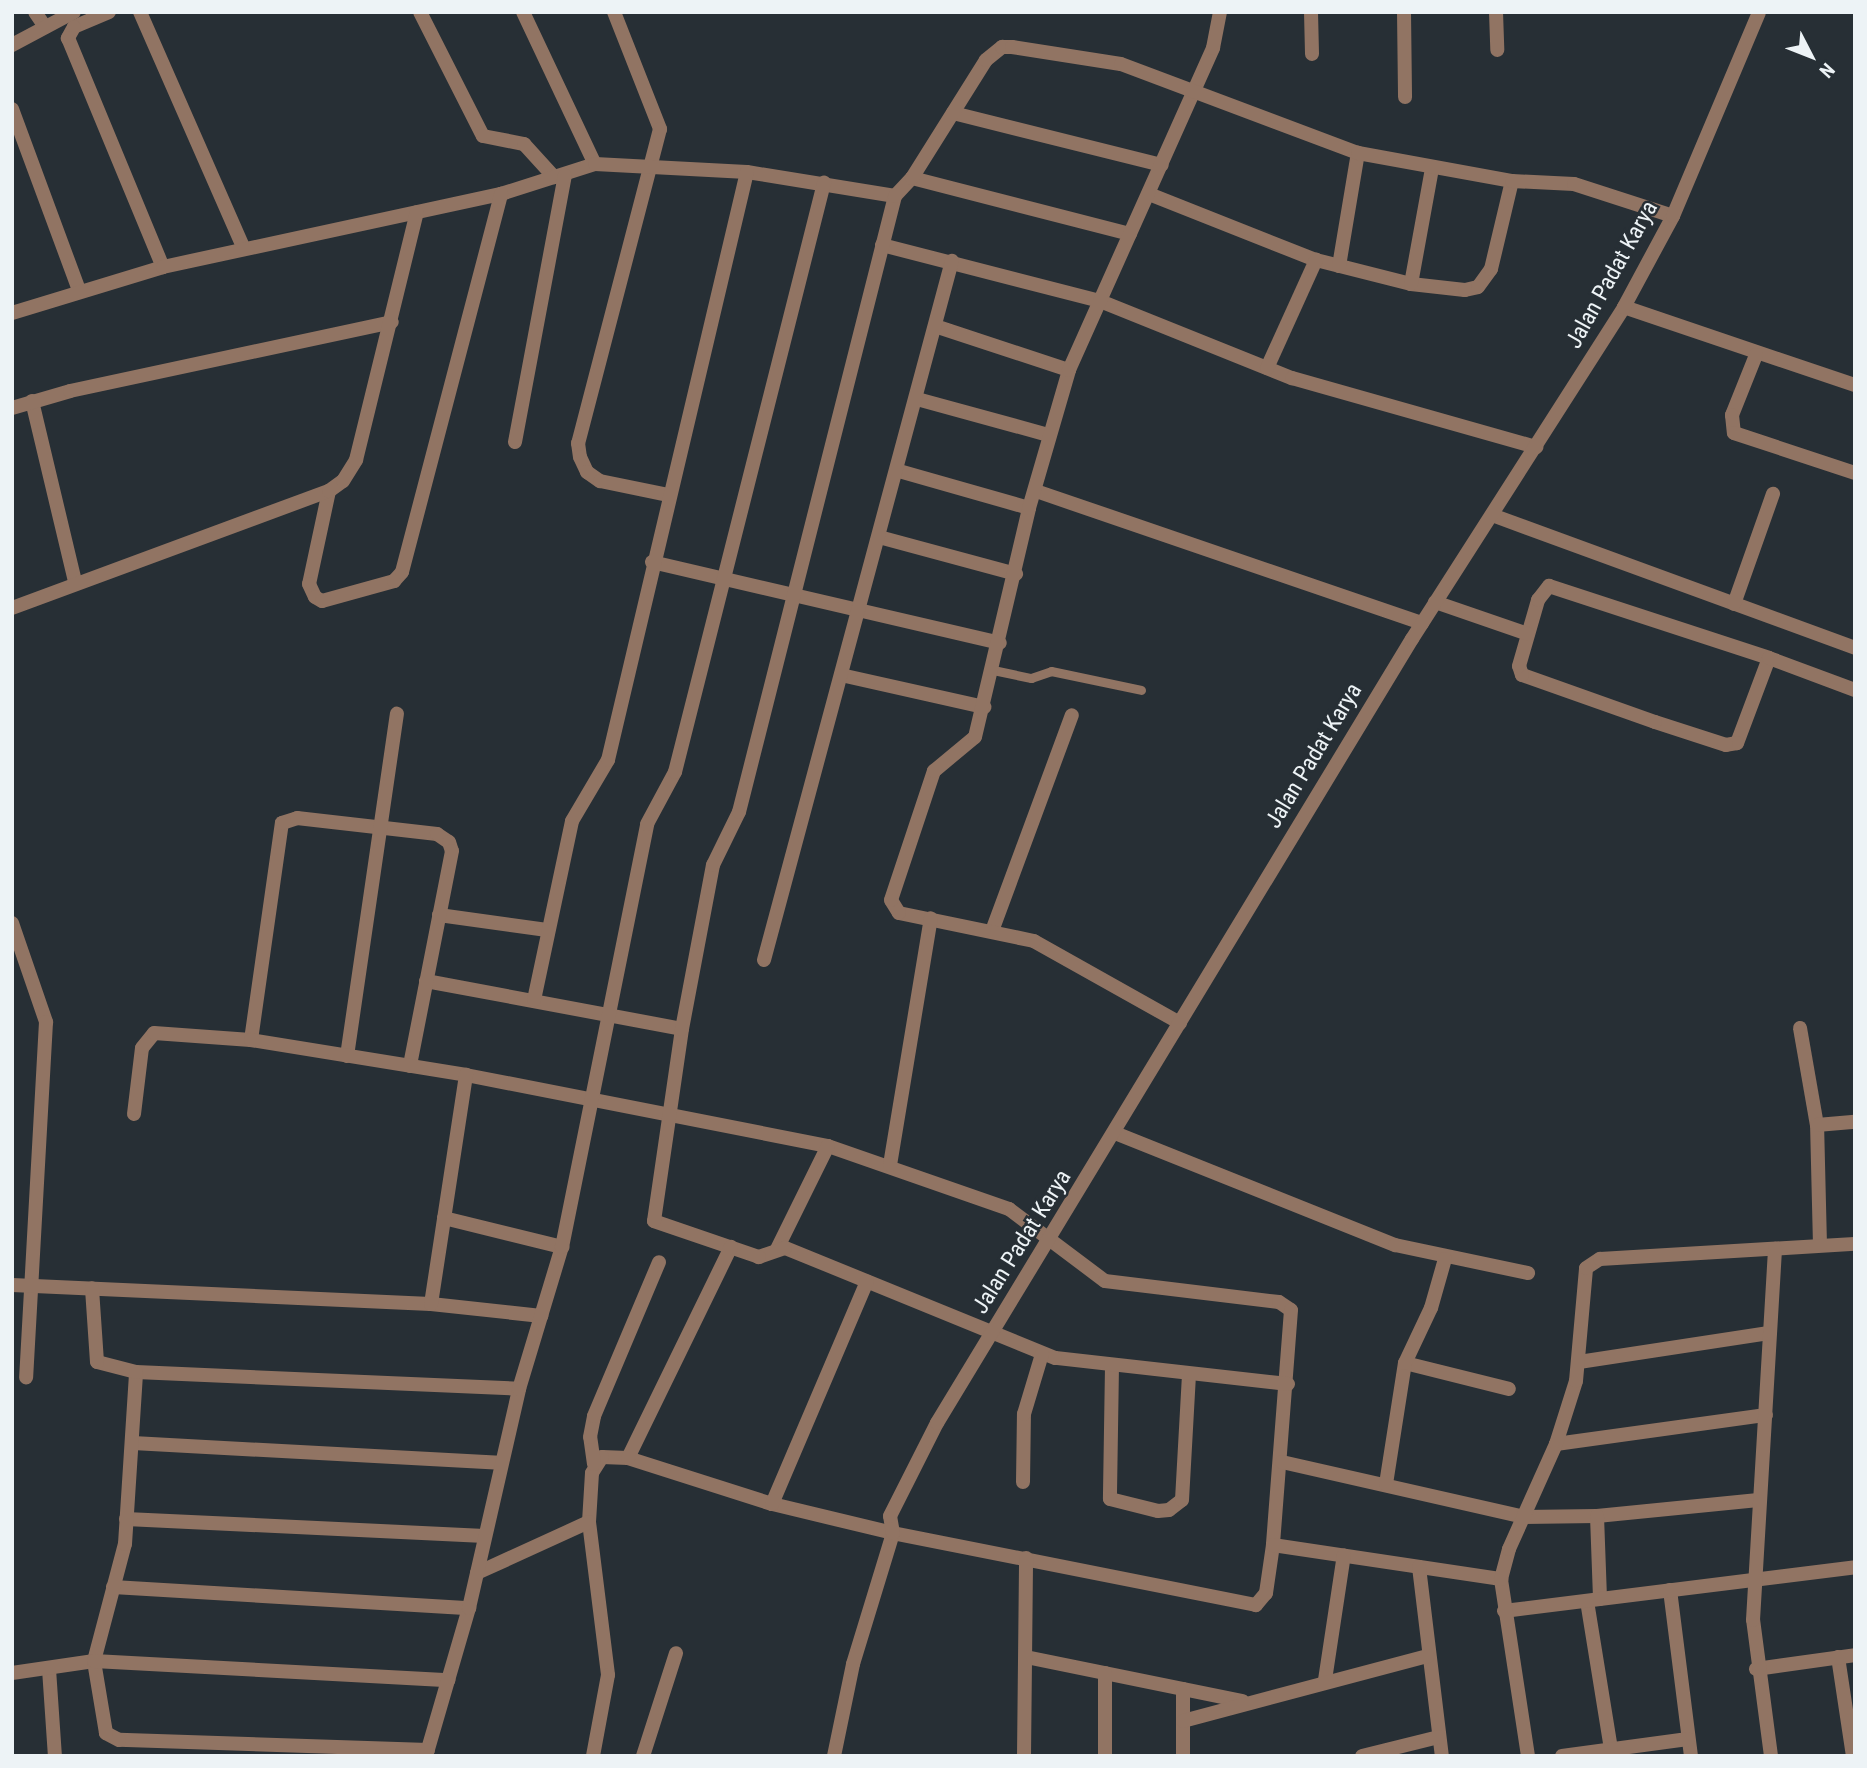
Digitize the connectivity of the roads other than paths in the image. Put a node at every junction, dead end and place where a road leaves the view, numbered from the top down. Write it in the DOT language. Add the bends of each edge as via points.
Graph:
graph roads {
  1 [pos="35,12"];
  2 [pos="74,12"];
  3 [pos="109,12"];
  4 [pos="140,12"];
  5 [pos="420,12"];
  6 [pos="523,12"];
  7 [pos="614,12"];
  8 [pos="1220,12"];
  9 [pos="1311,12"];
  10 [pos="1404,12"];
  11 [pos="1496,12"];
  12 [pos="1759,12"];
  13 [pos="45,27"];
  14 [pos="12,45"];
  15 [pos="1497,50"];
  16 [pos="1312,54"];
  17 [pos="1195,89"];
  18 [pos="1405,97"];
  19 [pos="12,109"];
  20 [pos="953,113"];
  21 [pos="1358,153"];
  22 [pos="595,164"];
  23 [pos="648,164"];
  24 [pos="1161,165"];
  25 [pos="1432,168"];
  26 [pos="747,172"];
  27 [pos="560,176"];
  28 [pos="912,178"];
  29 [pos="1512,181"];
  30 [pos="824,183"];
  31 [pos="501,194"];
  32 [pos="1149,194"];
  33 [pos="895,196"];
  34 [pos="416,212"];
  35 [pos="1673,216"];
  36 [pos="1130,233"];
  37 [pos="883,245"];
  38 [pos="243,247"];
  39 [pos="1316,260"];
  40 [pos="952,261"];
  41 [pos="1339,266"];
  42 [pos="163,267"];
  43 [pos="1411,284"];
  44 [pos="79,290"];
  45 [pos="1100,301"];
  46 [pos="1624,307"];
  47 [pos="12,313"];
  48 [pos="392,323"];
  49 [pos="935,326"];
  50 [pos="1756,355"];
  51 [pos="1267,368"];
  52 [pos="1069,370"];
  53 [pos="1855,385"];
  54 [pos="917,399"];
  55 [pos="32,401"];
  56 [pos="12,408"];
  57 [pos="1049,435"];
  58 [pos="515,442"];
  59 [pos="1536,447"];
  60 [pos="899,471"];
  61 [pos="1855,473"];
  62 [pos="329,491"];
  63 [pos="1036,491"];
  64 [pos="1773,494"];
  65 [pos="668,495"];
  66 [pos="1030,508"];
  67 [pos="1492,515"];
  68 [pos="879,537"];
  69 [pos="652,562"];
  70 [pos="1016,574"];
  71 [pos="724,578"];
  72 [pos="75,582"];
  73 [pos="796,595"];
  74 [pos="1435,602"];
  75 [pos="1734,604"];
  76 [pos="12,608"];
  77 [pos="859,610"];
  78 [pos="1422,623"];
  79 [pos="1528,634"];
  80 [pos="1000,643"];
  81 [pos="1855,648"];
  82 [pos="1769,658"];
  83 [pos="993,670"];
  84 [pos="841,675"];
  85 [pos="1855,690"];
  86 [pos="1141,691"];
  87 [pos="984,708"];
  88 [pos="397,714"];
  89 [pos="1072,715"];
  90 [pos="381,828"];
  91 [pos="439,915"];
  92 [pos="931,918"];
  93 [pos="12,923"];
  94 [pos="547,930"];
  95 [pos="992,930"];
  96 [pos="764,960"];
  97 [pos="426,981"];
  98 [pos="534,1000"];
  99 [pos="610,1013"];
  100 [pos="1180,1023"];
  101 [pos="682,1028"];
  102 [pos="1800,1028"];
  103 [pos="251,1040"];
  104 [pos="347,1056"];
  105 [pos="411,1066"];
  106 [pos="466,1075"];
  107 [pos="594,1097"];
  108 [pos="668,1111"];
  109 [pos="134,1114"];
  110 [pos="1855,1122"];
  111 [pos="1817,1125"];
  112 [pos="1115,1133"];
  113 [pos="828,1146"];
  114 [pos="890,1165"];
  115 [pos="444,1218"];
  116 [pos="1052,1240"];
  117 [pos="1855,1244"];
  118 [pos="1820,1245"];
  119 [pos="562,1247"];
  120 [pos="731,1247"];
  121 [pos="776,1249"];
  122 [pos="1775,1249"];
  123 [pos="1445,1259"];
  124 [pos="659,1262"];
  125 [pos="1528,1273"];
  126 [pos="867,1281"];
  127 [pos="12,1285"];
  128 [pos="35,1285"];
  129 [pos="92,1288"];
  130 [pos="431,1304"];
  131 [pos="541,1316"];
  132 [pos="1769,1333"];
  133 [pos="992,1334"];
  134 [pos="1042,1354"];
  135 [pos="1579,1362"];
  136 [pos="1405,1363"];
  137 [pos="1112,1366"];
  138 [pos="136,1372"];
  139 [pos="1189,1376"];
  140 [pos="26,1377"];
  141 [pos="1288,1384"];
  142 [pos="519,1389"];
  143 [pos="1509,1389"];
  144 [pos="1766,1415"];
  145 [pos="133,1443"];
  146 [pos="1556,1444"];
  147 [pos="628,1458"];
  148 [pos="1282,1462"];
  149 [pos="499,1463"];
  150 [pos="594,1464"];
  151 [pos="1023,1482"];
  152 [pos="1386,1485"];
  153 [pos="1758,1500"];
  154 [pos="772,1504"];
  155 [pos="1597,1516"];
  156 [pos="1524,1517"];
  157 [pos="126,1519"];
  158 [pos="589,1522"];
  159 [pos="893,1533"];
  160 [pos="485,1536"];
  161 [pos="1273,1545"];
  162 [pos="1344,1555"];
  163 [pos="1026,1558"];
  164 [pos="1419,1567"];
  165 [pos="1855,1567"];
  166 [pos="477,1573"];
  167 [pos="1754,1578"];
  168 [pos="1502,1579"];
  169 [pos="113,1587"];
  170 [pos="1670,1590"];
  171 [pos="1593,1600"];
  172 [pos="469,1608"];
  173 [pos="1504,1612"];
  174 [pos="676,1653"];
  175 [pos="1855,1655"];
  176 [pos="1427,1656"];
  177 [pos="1026,1657"];
  178 [pos="1838,1657"];
  179 [pos="94,1661"];
  180 [pos="50,1669"];
  181 [pos="1756,1669"];
  182 [pos="12,1673"];
  183 [pos="1105,1674"];
  184 [pos="448,1680"];
  185 [pos="1325,1680"];
  186 [pos="1182,1689"];
  187 [pos="1248,1702"];
  188 [pos="1183,1721"];
  189 [pos="1439,1737"];
  190 [pos="1688,1739"];
  191 [pos="235,1750"];
  192 [pos="427,1753"];
  193 [pos="1612,1753"];
  194 [pos="55,1756"];
  195 [pos="593,1756"];
  196 [pos="643,1756"];
  197 [pos="834,1756"];
  198 [pos="1024,1756"];
  199 [pos="1105,1756"];
  200 [pos="1183,1756"];
  201 [pos="1362,1756"];
  202 [pos="1442,1756"];
  203 [pos="1528,1756"];
  204 [pos="1562,1756"];
  205 [pos="1690,1756"];
  206 [pos="1771,1756"];
  207 [pos="1853,1756"];
  1 -- 13 [label="street"];
  2 -- 13 [label="street"];
  3 -- 42 [label="street" via="75,27 68,38"];
  4 -- 38 [label="street"];
  5 -- 27 [label="street" via="483,135 524,144"];
  6 -- 22 [label="street"];
  7 -- 23 [label="street" via="660,129"];
  8 -- 17 [label="street" via="1218,34"];
  9 -- 16 [label="street"];
  10 -- 18 [label="street"];
  11 -- 15 [label="street"];
  12 -- 35 [label="street, Jalan Padat Karya"];
  13 -- 14 [label="street"];
  17 -- 20 [label="street" via="1121,64 1002,47 986,60"];
  17 -- 21 [label="street"];
  17 -- 24 [label="street"];
  19 -- 44 [label="street" via="60,227"];
  20 -- 24 [label="street"];
  20 -- 28 [label="street"];
  21 -- 25 [label="street"];
  21 -- 41 [label="street"];
  22 -- 23 [label="street"];
  22 -- 27 [label="street"];
  23 -- 26 [label="street"];
  23 -- 65 [label="street" via="579,443 587,472 600,481"];
  24 -- 32 [label="street"];
  25 -- 29 [label="street"];
  25 -- 43 [label="street"];
  26 -- 30 [label="street"];
  26 -- 65 [label="street"];
  27 -- 31 [label="street"];
  27 -- 58 [label="street"];
  28 -- 33 [label="street"];
  28 -- 36 [label="street"];
  29 -- 35 [label="street" via="1592,187"];
  29 -- 43 [label="street" via="1488,278 1465,290"];
  30 -- 33 [label="street"];
  30 -- 71 [label="street"];
  31 -- 34 [label="street"];
  31 -- 62 [label="street" via="402,572 394,581 322,601 315,597 309,584"];
  32 -- 36 [label="street"];
  32 -- 39 [label="street"];
  33 -- 37 [label="street"];
  34 -- 38 [label="street"];
  34 -- 48 [label="street"];
  35 -- 46 [label="street, Jalan Padat Karya"];
  36 -- 45 [label="street"];
  37 -- 40 [label="street"];
  37 -- 73 [label="street"];
  38 -- 42 [label="street"];
  39 -- 41 [label="street"];
  39 -- 51 [label="street"];
  40 -- 45 [label="street"];
  40 -- 49 [label="street"];
  41 -- 43 [label="street"];
  42 -- 44 [label="street"];
  44 -- 47 [label="street"];
  45 -- 51 [label="street"];
  45 -- 52 [label="street"];
  46 -- 50 [label="street"];
  46 -- 59 [label="street, Jalan Padat Karya"];
  48 -- 55 [label="street"];
  48 -- 62 [label="street" via="356,460 350,474"];
  49 -- 52 [label="street"];
  49 -- 54 [label="street"];
  50 -- 53 [label="street"];
  50 -- 61 [label="street" via="1732,415 1734,433"];
  51 -- 59 [label="street"];
  52 -- 57 [label="street"];
  54 -- 57 [label="street"];
  54 -- 60 [label="street"];
  55 -- 56 [label="street"];
  55 -- 72 [label="street"];
  57 -- 63 [label="street"];
  59 -- 67 [label="street, Jalan Padat Karya"];
  60 -- 66 [label="street"];
  60 -- 68 [label="street"];
  62 -- 72 [label="street"];
  63 -- 66 [label="street"];
  63 -- 78 [label="street"];
  64 -- 75 [label="street"];
  65 -- 69 [label="street"];
  66 -- 70 [label="street"];
  67 -- 74 [label="street, Jalan Padat Karya"];
  67 -- 75 [label="street"];
  68 -- 70 [label="street"];
  68 -- 77 [label="street"];
  69 -- 71 [label="street"];
  69 -- 94 [label="street" via="608,760 572,821"];
  70 -- 80 [label="street"];
  71 -- 73 [label="street"];
  71 -- 99 [label="street" via="676,772 647,824"];
  72 -- 76 [label="street"];
  73 -- 77 [label="street"];
  73 -- 101 [label="street" via="739,812 713,865"];
  74 -- 78 [label="street, Jalan Padat Karya"];
  74 -- 79 [label="street"];
  75 -- 81 [label="street"];
  77 -- 80 [label="street"];
  77 -- 84 [label="street"];
  78 -- 100 [label="street, Jalan Padat Karya"];
  79 -- 82 [label="street" via="1541,593 1549,586"];
  79 -- 82 [label="street" via="1519,669 1524,677 1726,744 1737,743 1743,735"];
  80 -- 83 [label="street"];
  82 -- 85 [label="street"];
  83 -- 86 [label="lane" via="1031,678 1051,671"];
  83 -- 87 [label="street"];
  84 -- 87 [label="street"];
  84 -- 96 [label="street"];
  87 -- 92 [label="street" via="971,744 933,771 891,900 899,913"];
  88 -- 90 [label="street"];
  89 -- 95 [label="street"];
  90 -- 91 [label="street" via="437,834 449,842"];
  90 -- 103 [label="street" via="297,818 282,823"];
  90 -- 104 [label="street"];
  91 -- 94 [label="street"];
  91 -- 97 [label="street"];
  92 -- 95 [label="street"];
  92 -- 114 [label="street"];
  93 -- 128 [label="street" via="46,1022"];
  94 -- 98 [label="street"];
  95 -- 100 [label="street" via="1049,948"];
  97 -- 98 [label="street"];
  97 -- 105 [label="street"];
  98 -- 99 [label="street"];
  99 -- 101 [label="street"];
  99 -- 107 [label="street"];
  100 -- 112 [label="street, Jalan Padat Karya"];
  101 -- 108 [label="street"];
  102 -- 111 [label="street"];
  103 -- 104 [label="street"];
  103 -- 109 [label="street" via="170,1033 148,1036"];
  104 -- 105 [label="street"];
  105 -- 106 [label="street"];
  106 -- 107 [label="street"];
  106 -- 115 [label="street"];
  107 -- 108 [label="street"];
  107 -- 119 [label="street"];
  108 -- 113 [label="street"];
  108 -- 120 [label="street" via="654,1221"];
  110 -- 111 [label="street"];
  111 -- 118 [label="street"];
  112 -- 116 [label="street, Jalan Padat Karya"];
  112 -- 123 [label="street" via="1395,1245"];
  113 -- 114 [label="street"];
  113 -- 121 [label="street"];
  114 -- 116 [label="street" via="1009,1209"];
  115 -- 119 [label="street"];
  115 -- 130 [label="street"];
  116 -- 133 [label="street, Jalan Padat Karya"];
  116 -- 141 [label="street" via="1105,1281 1286,1305 1293,1318"];
  117 -- 118 [label="street"];
  118 -- 122 [label="street"];
  119 -- 131 [label="street"];
  120 -- 121 [label="street" via="760,1257"];
  120 -- 147 [label="street"];
  121 -- 126 [label="street"];
  122 -- 132 [label="street"];
  122 -- 135 [label="street" via="1591,1263 1582,1275"];
  123 -- 125 [label="street"];
  123 -- 136 [label="street" via="1431,1308"];
  124 -- 150 [label="street" via="594,1416 590,1437"];
  126 -- 133 [label="street"];
  126 -- 154 [label="street"];
  127 -- 128 [label="street"];
  128 -- 129 [label="street"];
  128 -- 140 [label="street"];
  129 -- 130 [label="street"];
  129 -- 138 [label="street" via="97,1363"];
  130 -- 131 [label="street"];
  131 -- 142 [label="street"];
  132 -- 135 [label="street"];
  132 -- 144 [label="street"];
  133 -- 134 [label="street"];
  133 -- 159 [label="street, Jalan Padat Karya" via="937,1423 890,1516"];
  134 -- 137 [label="street"];
  134 -- 151 [label="street" via="1024,1414"];
  135 -- 146 [label="street"];
  136 -- 143 [label="street"];
  136 -- 152 [label="street"];
  137 -- 139 [label="street"];
  137 -- 139 [label="street" via="1110,1499 1158,1511 1169,1510 1182,1500"];
  138 -- 142 [label="street"];
  138 -- 145 [label="street"];
  139 -- 141 [label="street"];
  141 -- 148 [label="street"];
  142 -- 149 [label="street"];
  144 -- 146 [label="street"];
  144 -- 153 [label="street"];
  145 -- 149 [label="street"];
  145 -- 157 [label="street"];
  146 -- 156 [label="street"];
  147 -- 150 [label="street" via="612,1454"];
  147 -- 154 [label="street"];
  148 -- 152 [label="street"];
  148 -- 161 [label="street"];
  149 -- 160 [label="street"];
  150 -- 158 [label="street"];
  152 -- 156 [label="street"];
  153 -- 155 [label="street"];
  153 -- 167 [label="street"];
  154 -- 159 [label="street"];
  155 -- 156 [label="street"];
  155 -- 171 [label="street"];
  156 -- 168 [label="street" via="1508,1549"];
  157 -- 160 [label="street"];
  157 -- 169 [label="street"];
  158 -- 166 [label="street"];
  158 -- 195 [label="street" via="608,1675"];
  159 -- 163 [label="street"];
  159 -- 197 [label="street" via="853,1664"];
  160 -- 166 [label="street"];
  161 -- 162 [label="street"];
  161 -- 163 [label="street" via="1263,1601 1248,1606"];
  162 -- 164 [label="street"];
  162 -- 185 [label="street"];
  163 -- 177 [label="street"];
  164 -- 168 [label="street"];
  164 -- 176 [label="street"];
  165 -- 167 [label="street"];
  166 -- 172 [label="street"];
  167 -- 170 [label="street"];
  167 -- 181 [label="street"];
  168 -- 173 [label="street"];
  169 -- 172 [label="street"];
  169 -- 179 [label="street"];
  170 -- 171 [label="street"];
  170 -- 190 [label="street"];
  171 -- 173 [label="street"];
  171 -- 193 [label="street"];
  172 -- 184 [label="street"];
  173 -- 203 [label="street"];
  174 -- 196 [label="street"];
  175 -- 178 [label="street"];
  176 -- 185 [label="street"];
  176 -- 189 [label="street"];
  177 -- 183 [label="street"];
  177 -- 198 [label="street"];
  178 -- 181 [label="street"];
  178 -- 207 [label="street"];
  179 -- 180 [label="street"];
  179 -- 184 [label="street"];
  179 -- 191 [label="street" via="104,1726 112,1738"];
  180 -- 182 [label="street"];
  180 -- 194 [label="street"];
  181 -- 206 [label="street"];
  183 -- 186 [label="street"];
  183 -- 199 [label="street"];
  184 -- 192 [label="street"];
  185 -- 187 [label="street"];
  186 -- 187 [label="street"];
  186 -- 188 [label="street"];
  187 -- 188 [label="street"];
  188 -- 200 [label="street"];
  189 -- 201 [label="street"];
  189 -- 202 [label="street"];
  190 -- 193 [label="street"];
  190 -- 205 [label="street"];
  191 -- 192 [label="street"];
  193 -- 204 [label="street"];
}
